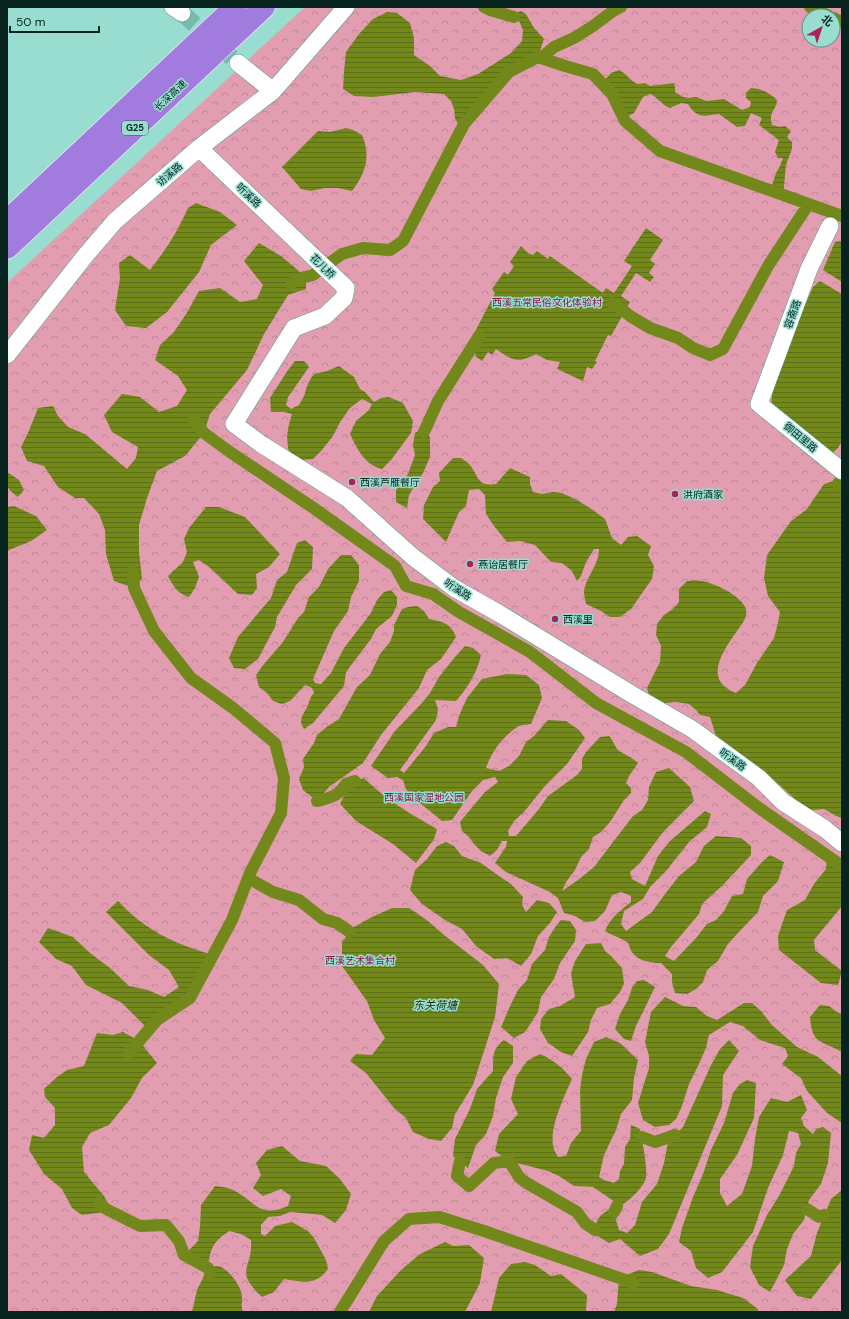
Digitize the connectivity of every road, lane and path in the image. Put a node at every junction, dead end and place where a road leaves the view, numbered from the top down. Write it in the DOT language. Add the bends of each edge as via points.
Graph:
graph roads {
  1 [pos="235,7"];
  2 [pos="264,7"];
  3 [pos="346,7"];
  4 [pos="238,63"];
  5 [pos="273,91"];
  6 [pos="199,148"];
  7 [pos="7,221"];
  8 [pos="830,226"];
  9 [pos="299,243"];
  10 [pos="7,248"];
  11 [pos="346,288"];
  12 [pos="7,355"];
  13 [pos="759,404"];
  14 [pos="836,467"];
  15 [pos="842,843"];
  1 -- 7 [label="highway, 长深高速 / G25"];
  2 -- 10 [label="highway, 长深高速 / G25"];
  3 -- 5 [label="street, 访溪路"];
  4 -- 5 [label="street"];
  5 -- 6 [label="street, 访溪路"];
  6 -- 9 [label="street, 听溪路"];
  6 -- 12 [label="street, 访溪路" via="115,221"];
  8 -- 13 [label="street, 容斋路" via="809,269"];
  9 -- 11 [label="street, 花儿桥"];
  11 -- 15 [label="street, 听溪路" via="344,298 325,316 294,328 234,424 347,498 413,557 454,588 692,729 760,778 783,802"];
  13 -- 14 [label="street, 御田里路"];
}
